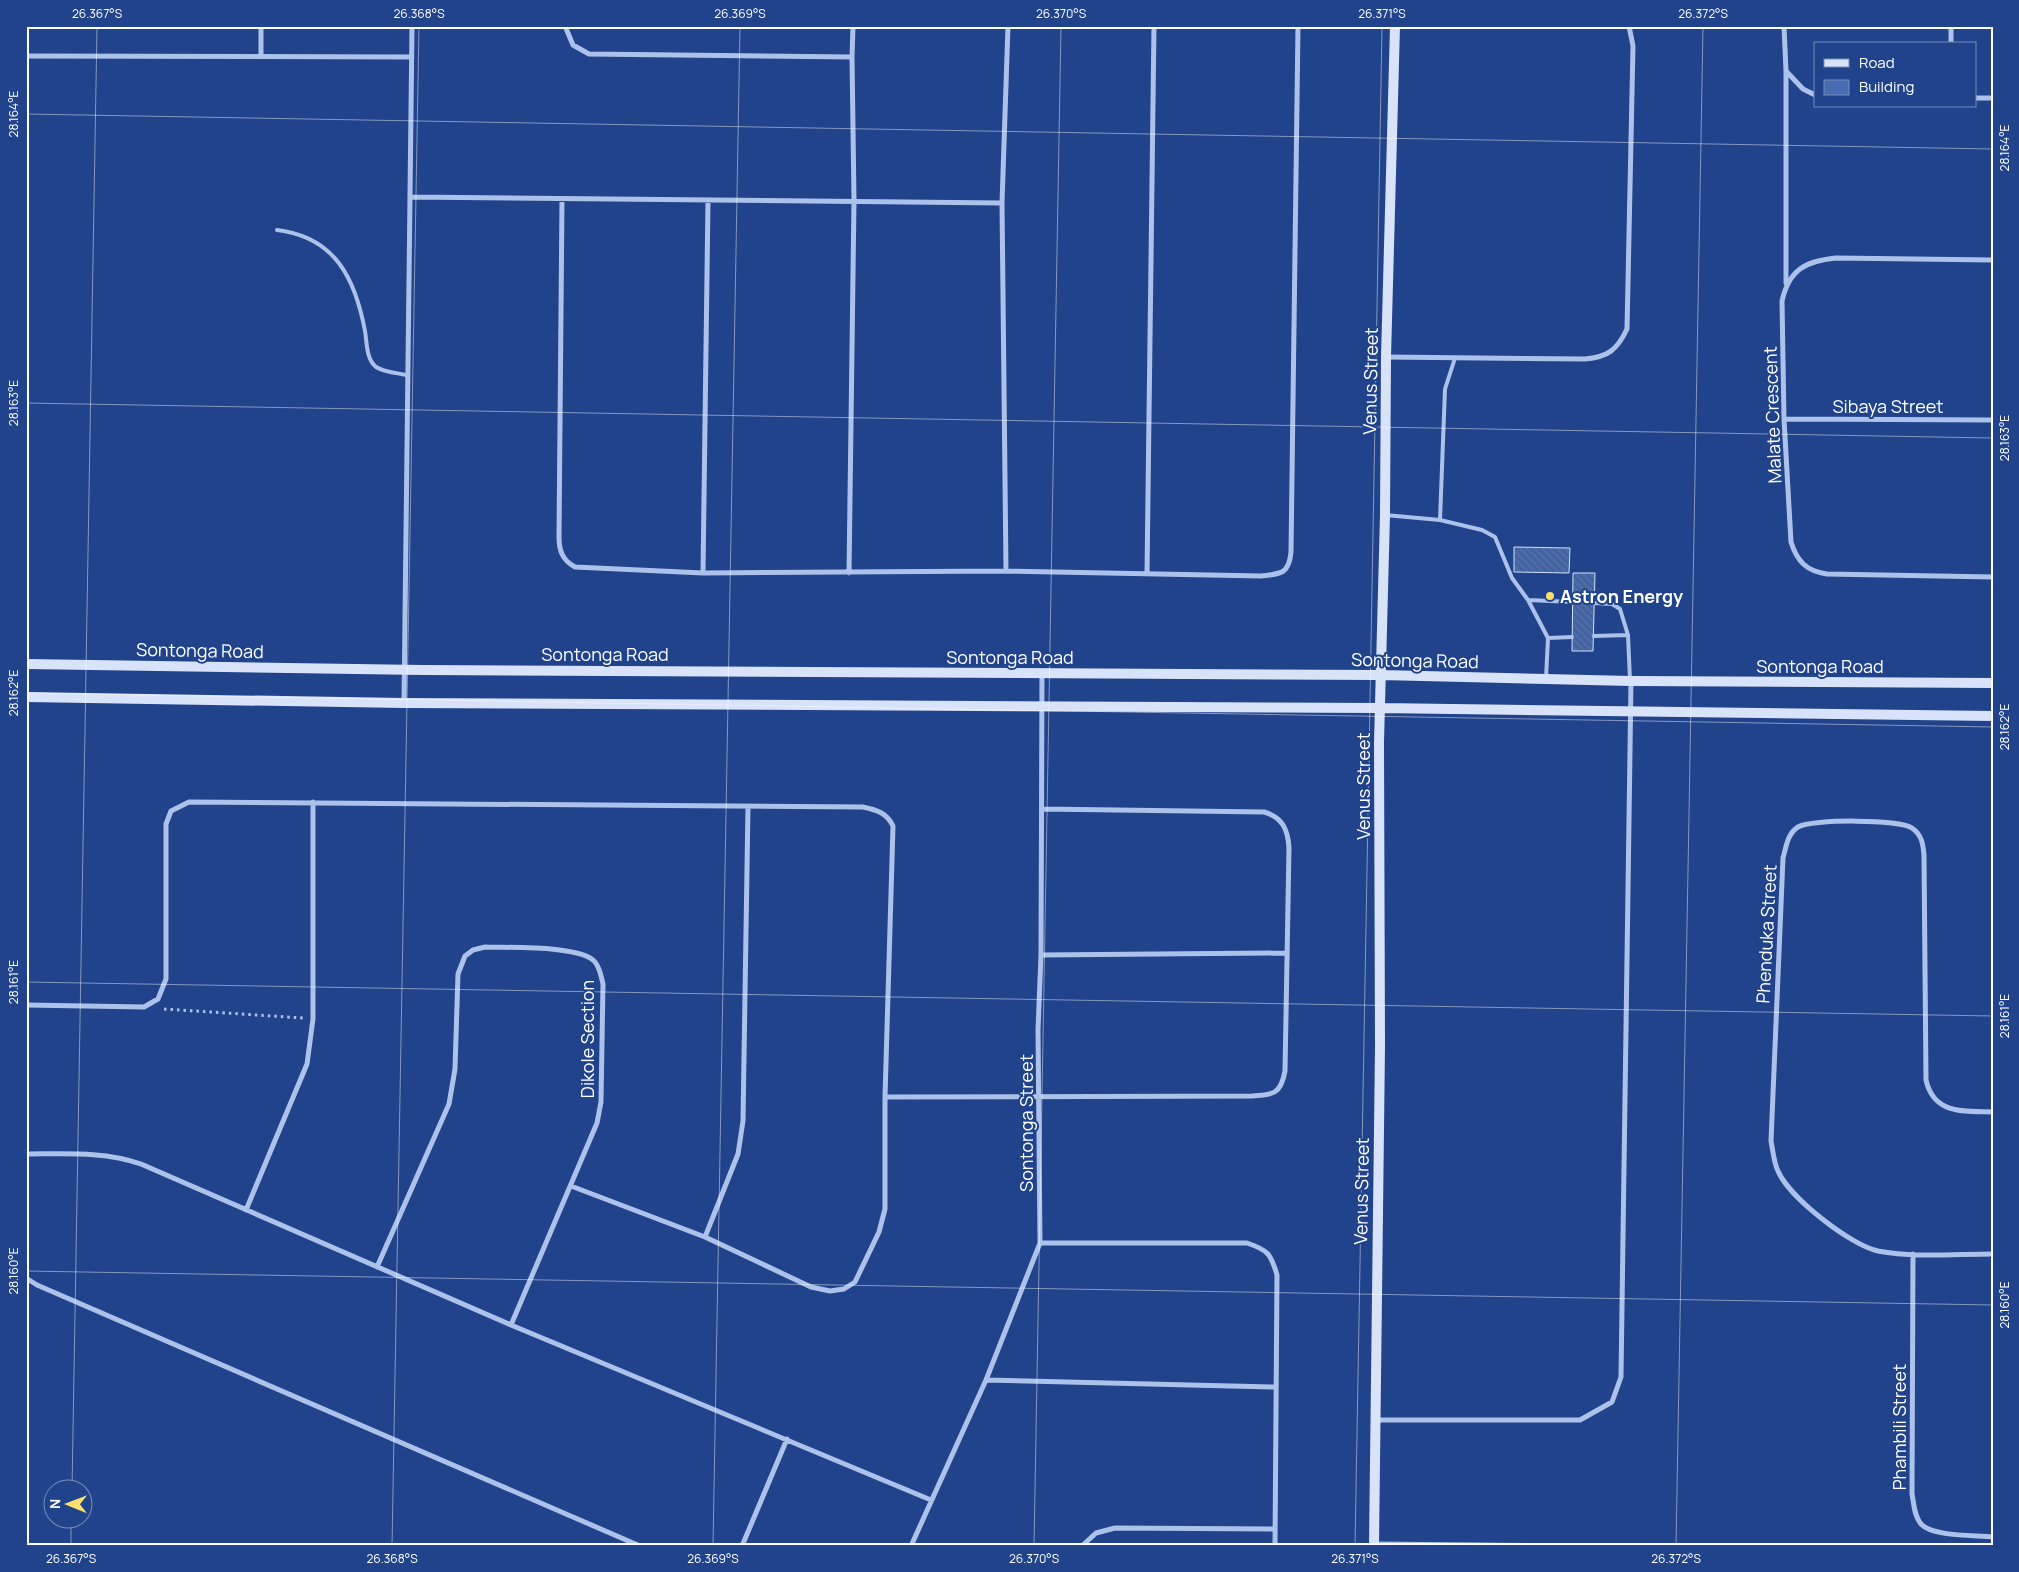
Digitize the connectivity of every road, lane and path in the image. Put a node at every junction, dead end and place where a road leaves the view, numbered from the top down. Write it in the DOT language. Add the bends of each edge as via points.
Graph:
graph roads {
  1 [pos="261,26"];
  2 [pos="412,26"];
  3 [pos="565,26"];
  4 [pos="853,26"];
  5 [pos="1008,26"];
  6 [pos="1154,26"];
  7 [pos="1298,26"];
  8 [pos="1395,26"];
  9 [pos="1629,26"];
  10 [pos="1784,26"];
  11 [pos="1951,26"];
  12 [pos="1951,42"];
  13 [pos="26,56"];
  14 [pos="261,57"];
  15 [pos="412,57"];
  16 [pos="852,58"];
  17 [pos="1786,71"];
  18 [pos="1814,94"];
  19 [pos="1976,98"];
  20 [pos="1993,98"];
  21 [pos="410,197"];
  22 [pos="562,199"];
  23 [pos="708,200"];
  24 [pos="854,200"];
  25 [pos="1002,203"];
  26 [pos="277,230"];
  27 [pos="1993,260"];
  28 [pos="1786,283"];
  29 [pos="1386,357"];
  30 [pos="1455,358"];
  31 [pos="406,375"];
  32 [pos="1784,419"];
  33 [pos="1993,420"];
  34 [pos="1385,515"];
  35 [pos="1440,520"];
  36 [pos="1006,571"];
  37 [pos="703,573"];
  38 [pos="849,573"];
  39 [pos="1147,574"];
  40 [pos="1993,578"];
  41 [pos="1528,600"];
  42 [pos="1573,602"];
  43 [pos="1594,603"];
  44 [pos="1628,635"];
  45 [pos="1594,636"];
  46 [pos="1572,637"];
  47 [pos="1548,638"];
  48 [pos="26,664"];
  49 [pos="405,670"];
  50 [pos="1042,674"];
  51 [pos="1381,675"];
  52 [pos="1546,679"];
  53 [pos="1630,681"];
  54 [pos="1993,683"];
  55 [pos="26,697"];
  56 [pos="404,703"];
  57 [pos="1043,708"];
  58 [pos="1380,708"];
  59 [pos="1630,712"];
  60 [pos="1993,716"];
  61 [pos="312,802"];
  62 [pos="748,806"];
  63 [pos="1042,809"];
  64 [pos="1286,953"];
  65 [pos="1041,955"];
  66 [pos="26,1005"];
  67 [pos="144,1007"];
  68 [pos="313,1019"];
  69 [pos="885,1097"];
  70 [pos="1040,1098"];
  71 [pos="1993,1112"];
  72 [pos="26,1154"];
  73 [pos="571,1186"];
  74 [pos="246,1210"];
  75 [pos="705,1237"];
  76 [pos="1040,1243"];
  77 [pos="1913,1254"];
  78 [pos="1993,1254"];
  79 [pos="377,1267"];
  80 [pos="26,1278"];
  81 [pos="511,1325"];
  82 [pos="986,1380"];
  83 [pos="1275,1387"];
  84 [pos="1375,1420"];
  85 [pos="787,1439"];
  86 [pos="931,1500"];
  87 [pos="1275,1529"];
  88 [pos="1993,1536"];
  89 [pos="1374,1545"];
  90 [pos="640,1546"];
  91 [pos="742,1546"];
  92 [pos="911,1546"];
  93 [pos="1082,1546"];
  94 [pos="1275,1546"];
  95 [pos="1565,1546"];
  1 -- 14 [label="street"];
  2 -- 15 [label="street"];
  3 -- 16 [label="street" via="573,45 584,53 596,55"];
  4 -- 16 [label="street"];
  5 -- 25 [label="street"];
  6 -- 39 [label="street"];
  7 -- 39 [label="street" via="1290,564 1285,571 1262,576"];
  8 -- 29 [label="main road, Venus Street"];
  9 -- 30 [label="street" via="1633,46 1627,329 1621,341 1614,352 1600,358"];
  10 -- 17 [label="street, Malate Crescent"];
  11 -- 12 [label="street"];
  13 -- 14 [label="street"];
  14 -- 15 [label="street"];
  15 -- 21 [label="street"];
  16 -- 24 [label="street"];
  17 -- 18 [label="street" via="1803,89"];
  17 -- 28 [label="street, Malate Crescent"];
  19 -- 20 [label="street"];
  21 -- 22 [label="street"];
  21 -- 31 [label="street"];
  22 -- 23 [label="street"];
  22 -- 37 [label="street" via="558,522 561,554 569,564 582,569"];
  23 -- 24 [label="street"];
  23 -- 37 [label="street"];
  24 -- 25 [label="street"];
  24 -- 38 [label="street"];
  25 -- 36 [label="street"];
  26 -- 31 [label="lane" via="296,232 316,241 334,255 356,294 369,356 377,367"];
  27 -- 28 [label="street" via="1816,260"];
  28 -- 32 [label="street, Malate Crescent" via="1782,301"];
  29 -- 30 [label="street"];
  29 -- 34 [label="main road, Venus Street"];
  30 -- 35 [label="lane" via="1445,390"];
  31 -- 49 [label="street"];
  32 -- 33 [label="street, Sibaya Street"];
  32 -- 40 [label="street, Malate Crescent" via="1791,542 1795,556 1804,566 1816,573 1827,574"];
  34 -- 35 [label="lane"];
  34 -- 51 [label="main road, Venus Street"];
  35 -- 41 [label="lane" via="1482,530 1495,537 1512,578"];
  36 -- 38 [label="street"];
  36 -- 39 [label="street"];
  37 -- 38 [label="street"];
  41 -- 42 [label="lane"];
  41 -- 47 [label="lane"];
  43 -- 44 [label="lane" via="1617,605 1626,622"];
  44 -- 45 [label="lane"];
  44 -- 53 [label="lane"];
  46 -- 47 [label="lane"];
  47 -- 52 [label="lane"];
  48 -- 49 [label="main road, Sontonga Road"];
  49 -- 50 [label="main road, Sontonga Road"];
  49 -- 56 [label="street"];
  50 -- 51 [label="main road, Sontonga Road"];
  50 -- 57 [label="street, Sontonga Street"];
  51 -- 52 [label="main road, Sontonga Road"];
  51 -- 58 [label="main road, Venus Street"];
  52 -- 53 [label="main road, Sontonga Road"];
  53 -- 54 [label="main road, Sontonga Road"];
  53 -- 59 [label="street"];
  55 -- 56 [label="main road"];
  56 -- 57 [label="main road"];
  57 -- 58 [label="main road"];
  57 -- 63 [label="street, Sontonga Street"];
  58 -- 59 [label="main road"];
  58 -- 84 [label="main road, Venus Street"];
  59 -- 60 [label="main road"];
  59 -- 84 [label="street" via="1621,1377 1612,1402 1580,1420"];
  61 -- 62 [label="street"];
  61 -- 67 [label="street" via="200,800 181,804 171,811 166,824 166,979 158,999"];
  61 -- 68 [label="street"];
  62 -- 69 [label="street" via="864,807 880,811 890,818 893,826"];
  62 -- 75 [label="street" via="743,1121 738,1154"];
  63 -- 64 [label="street" via="1273,814 1285,827 1289,840"];
  63 -- 65 [label="street, Sontonga Street"];
  64 -- 65 [label="street"];
  64 -- 70 [label="street" via="1285,1071 1278,1090 1268,1095 1252,1096"];
  65 -- 70 [label="street, Sontonga Street"];
  66 -- 67 [label="street"];
  67 -- 68 [label="path"];
  68 -- 74 [label="street" via="307,1064"];
  69 -- 70 [label="street"];
  69 -- 75 [label="street" via="885,1209 880,1232 855,1282 844,1289 830,1291 811,1287"];
  70 -- 76 [label="street, Sontonga Street"];
  71 -- 77 [label="street, Phenduka Street" via="1952,1110 1929,1092 1926,1080 1922,837 1911,827 1894,822 1812,823 1797,828 1788,838 1783,858 1770,1141 1777,1171 1793,1194 1857,1244 1877,1251"];
  72 -- 74 [label="street" via="92,1154 125,1158"];
  73 -- 75 [label="street"];
  73 -- 79 [label="street, Dikole Section" via="601,1107 603,984 600,970 595,962 579,952 485,947 473,950 461,963 458,974 455,1076 449,1104"];
  73 -- 81 [label="street, Dikole Section"];
  74 -- 79 [label="street"];
  76 -- 82 [label="street, Sontonga Street"];
  76 -- 83 [label="street" via="1247,1243 1263,1248 1272,1258 1277,1275"];
  77 -- 78 [label="street, Phenduka Street"];
  77 -- 88 [label="street, Phambili Street" via="1912,1494 1916,1514 1922,1525 1935,1532"];
  79 -- 81 [label="street"];
  80 -- 90 [label="street"];
  81 -- 85 [label="street"];
  82 -- 83 [label="street"];
  82 -- 86 [label="street, Sontonga Street"];
  83 -- 87 [label="street"];
  84 -- 89 [label="main road, Venus Street"];
  85 -- 86 [label="street"];
  85 -- 91 [label="street"];
  86 -- 92 [label="street, Sontonga Street"];
  87 -- 93 [label="street" via="1115,1528 1096,1533"];
  87 -- 94 [label="street"];
  89 -- 95 [label="street"];
}
